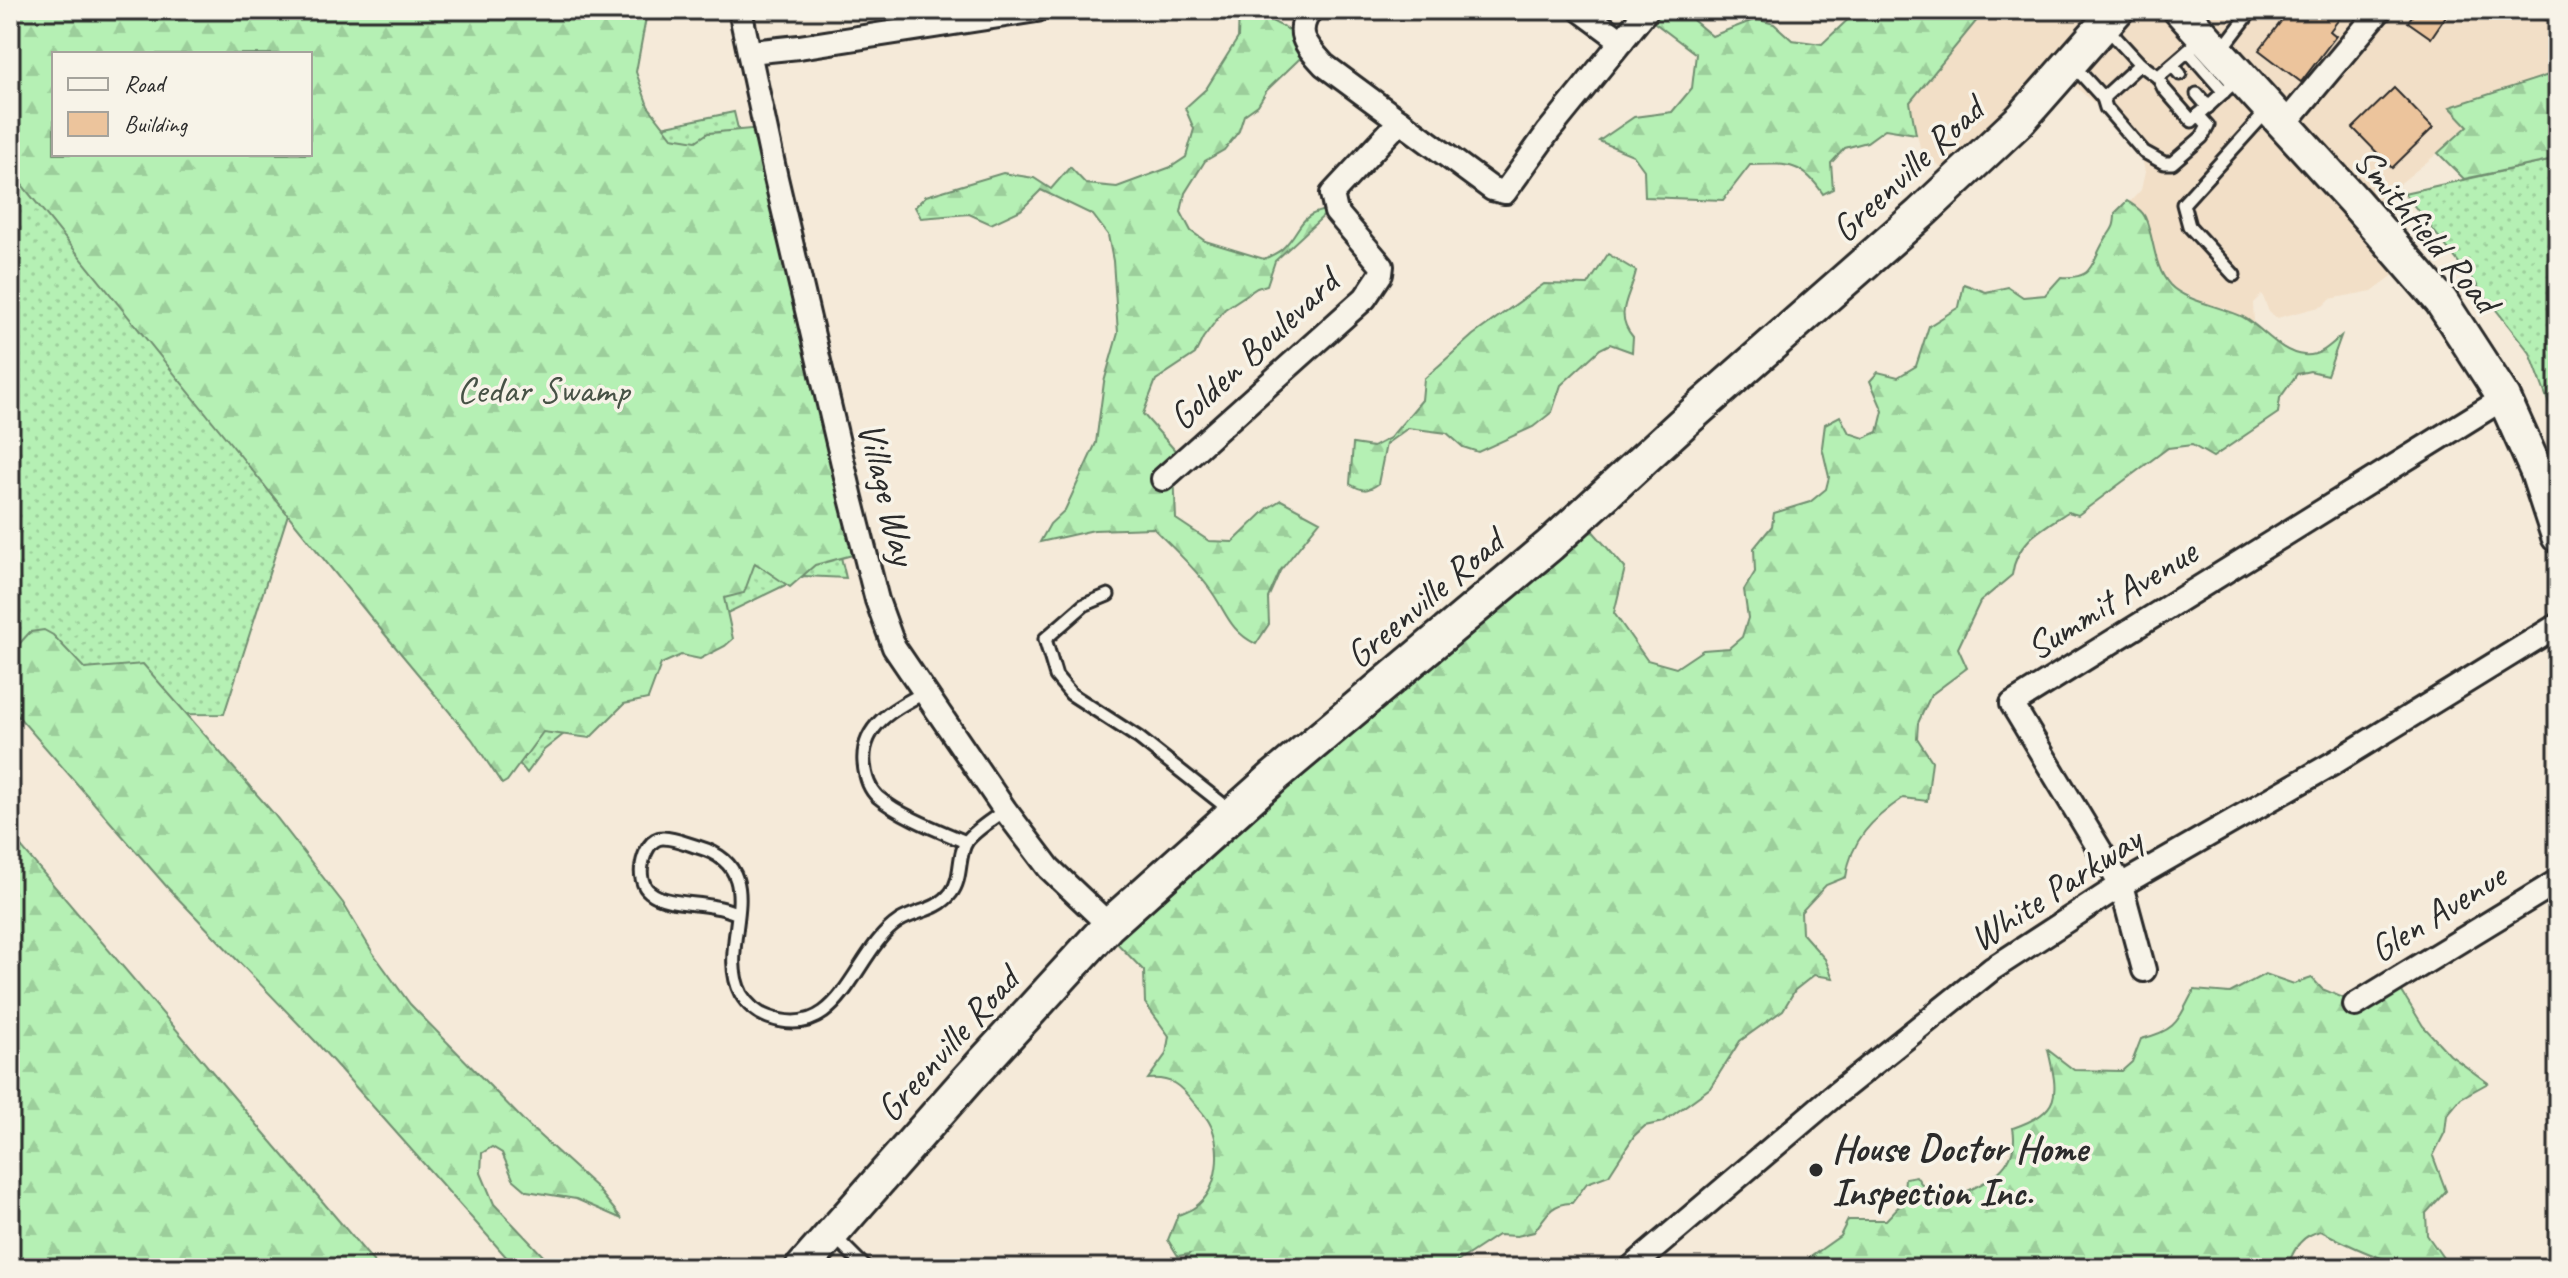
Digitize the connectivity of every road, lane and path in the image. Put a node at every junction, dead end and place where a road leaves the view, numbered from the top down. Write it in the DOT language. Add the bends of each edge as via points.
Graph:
graph roads {
  1 [pos="740,10"];
  2 [pos="1037,10"];
  3 [pos="1311,10"];
  4 [pos="1580,10"];
  5 [pos="1647,10"];
  6 [pos="2180,10"];
  7 [pos="2252,10"];
  8 [pos="2380,10"];
  9 [pos="2538,10"];
  10 [pos="2558,10"];
  11 [pos="2111,17"];
  12 [pos="1622,41"];
  13 [pos="2204,47"];
  14 [pos="750,52"];
  15 [pos="2070,61"];
  16 [pos="2140,64"];
  17 [pos="2158,77"];
  18 [pos="2232,84"];
  19 [pos="2197,94"];
  20 [pos="2103,98"];
  21 [pos="2203,111"];
  22 [pos="2277,117"];
  23 [pos="1400,121"];
  24 [pos="2234,275"];
  25 [pos="2504,398"];
  26 [pos="1163,479"];
  27 [pos="2558,536"];
  28 [pos="1108,595"];
  29 [pos="2558,625"];
  30 [pos="924,693"];
  31 [pos="1005,810"];
  32 [pos="1234,813"];
  33 [pos="966,842"];
  34 [pos="2558,881"];
  35 [pos="2121,885"];
  36 [pos="738,914"];
  37 [pos="1109,925"];
  38 [pos="2144,970"];
  39 [pos="2355,1005"];
  40 [pos="832,1234"];
  41 [pos="802,1268"];
  42 [pos="866,1268"];
  43 [pos="1631,1268"];
  1 -- 14 [label="street, Village Way"];
  2 -- 14 [label="street"];
  3 -- 23 [label="street" via="1301,33 1305,42 1324,65"];
  4 -- 12 [label="street"];
  5 -- 12 [label="street"];
  6 -- 13 [label="main road, Smithfield Road"];
  7 -- 13 [label="lane"];
  8 -- 22 [label="street"];
  9 -- 10 [label="lane"];
  11 -- 15 [label="main road, Greenville Road"];
  11 -- 16 [label="lane"];
  12 -- 23 [label="street" via="1505,192 1492,189"];
  13 -- 17 [label="lane"];
  13 -- 18 [label="main road, Smithfield Road"];
  14 -- 30 [label="street, Village Way" via="877,600 894,647"];
  15 -- 20 [label="lane"];
  15 -- 32 [label="main road, Greenville Road" via="2021,119 1899,233 1550,545"];
  16 -- 17 [label="lane"];
  16 -- 20 [label="lane"];
  17 -- 21 [label="lane" via="2192,121"];
  18 -- 21 [label="lane"];
  18 -- 22 [label="main road, Smithfield Road"];
  19 -- 21 [label="lane"];
  20 -- 21 [label="lane" via="2144,152 2164,163 2172,163 2202,137 2208,126"];
  22 -- 24 [label="lane" via="2183,204 2189,226"];
  22 -- 25 [label="main road, Smithfield Road" via="2441,301"];
  23 -- 26 [label="street, Golden Boulevard" via="1332,194 1336,212 1382,266 1381,274 1365,298"];
  25 -- 27 [label="main road, Smithfield Road"];
  25 -- 35 [label="street, Summit Avenue" via="2012,704"];
  28 -- 32 [label="lane" via="1084,605 1045,639 1056,676 1071,694 1139,738"];
  29 -- 35 [label="street, White Parkway"];
  30 -- 31 [label="street, Village Way"];
  30 -- 33 [label="lane" via="880,719 864,754 865,776 876,796"];
  31 -- 33 [label="lane"];
  31 -- 37 [label="street, Village Way" via="1049,868"];
  32 -- 37 [label="main road, Greenville Road"];
  33 -- 36 [label="lane" via="959,878 945,901 899,922 835,1004 806,1021 764,1016 746,1003 735,982 732,957"];
  34 -- 39 [label="street, Glen Avenue"];
  35 -- 38 [label="street, Summit Avenue"];
  35 -- 43 [label="street, White Parkway" via="1992,969"];
  36 -- 36 [label="lane" via="740,885 731,866 717,854 663,838 648,847 641,867 650,892"];
  37 -- 40 [label="main road, Greenville Road"];
  40 -- 41 [label="main road, Greenville Road"];
  40 -- 42 [label="lane"];
}
